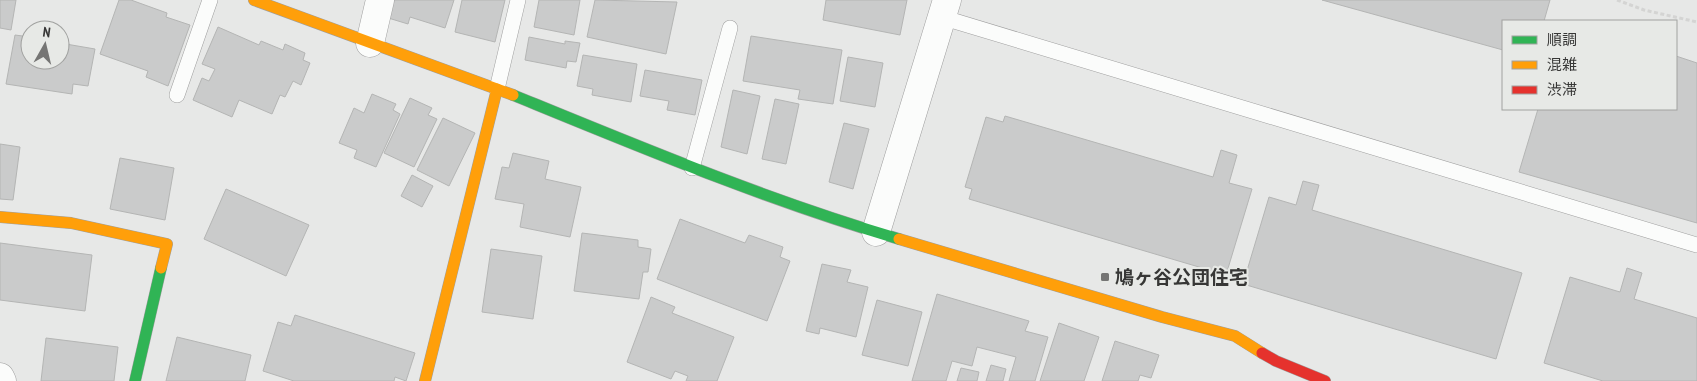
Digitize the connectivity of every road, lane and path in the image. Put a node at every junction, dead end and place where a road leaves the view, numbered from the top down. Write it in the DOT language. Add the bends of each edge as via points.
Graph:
graph roads {
  1 [pos="210,0"];
  2 [pos="254,0"];
  3 [pos="380,0"];
  4 [pos="518,0"];
  5 [pos="1617,0"];
  6 [pos="944,8"];
  7 [pos="1697,22"];
  8 [pos="730,28"];
  9 [pos="370,43"];
  10 [pos="497,89"];
  11 [pos="177,96"];
  12 [pos="692,168"];
  13 [pos="0,217"];
  14 [pos="876,232"];
  15 [pos="1697,245"];
  16 [pos="0,377"];
  17 [pos="2,381"];
  18 [pos="135,381"];
  19 [pos="425,381"];
  20 [pos="1325,381"];
  1 -- 11 [label="lane"];
  2 -- 9 [label="street"];
  3 -- 9 [label="street"];
  4 -- 10 [label="lane"];
  5 -- 7 [label="path"];
  6 -- 14 [label="street"];
  6 -- 15 [label="lane"];
  8 -- 12 [label="lane"];
  9 -- 10 [label="street"];
  10 -- 12 [label="street"];
  10 -- 19 [label="street"];
  12 -- 14 [label="street"];
  13 -- 18 [label="street" via="72,223 167,244"];
  14 -- 20 [label="street" via="1235,336 1276,361"];
  16 -- 17 [label="street"];
}
